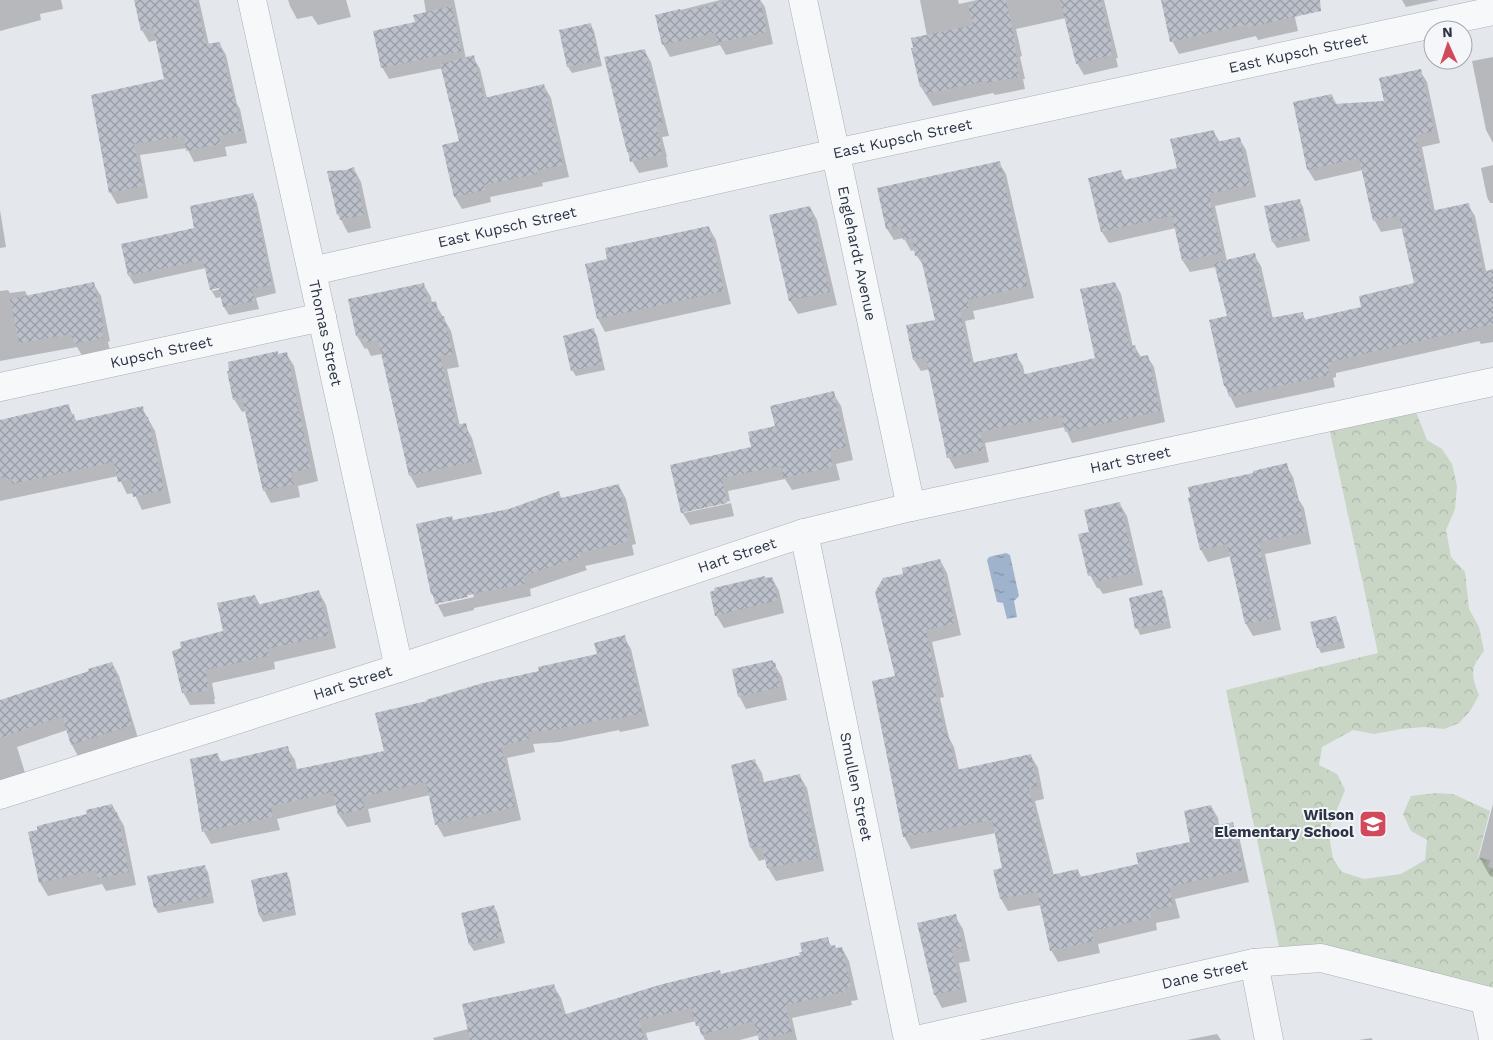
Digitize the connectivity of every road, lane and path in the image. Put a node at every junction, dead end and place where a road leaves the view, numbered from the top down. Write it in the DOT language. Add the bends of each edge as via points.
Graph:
graph roads {
  1 [pos="252,0"];
  2 [pos="803,0"];
  3 [pos="1493,12"];
  4 [pos="836,154"];
  5 [pos="312,271"];
  6 [pos="322,317"];
  7 [pos="1493,382"];
  8 [pos="0,386"];
  9 [pos="911,507"];
  10 [pos="804,533"];
  11 [pos="399,668"];
  12 [pos="0,795"];
  13 [pos="1254,963"];
  14 [pos="1489,1001"];
  15 [pos="1493,1038"];
  16 [pos="908,1040"];
  17 [pos="917,1040"];
  18 [pos="1269,1040"];
  1 -- 5 [label="street, Thomas Street"];
  2 -- 4 [label="street, Englehardt Avenue"];
  3 -- 4 [label="street, East Kupsch Street"];
  4 -- 5 [label="street, East Kupsch Street"];
  4 -- 9 [label="street, Englehardt Avenue"];
  5 -- 6 [label="street, Thomas Street"];
  6 -- 8 [label="street, Kupsch Street"];
  6 -- 11 [label="street, Thomas Street"];
  7 -- 9 [label="street, Hart Street"];
  9 -- 10 [label="street, Hart Street"];
  10 -- 11 [label="street, Hart Street"];
  10 -- 16 [label="street, Smullen Street"];
  11 -- 12 [label="street, Hart Street"];
  13 -- 14 [label="street, Dane Street" via="1321,958"];
  13 -- 17 [label="street, Dane Street"];
  13 -- 18 [label="street"];
  14 -- 15 [label="street"];
}
